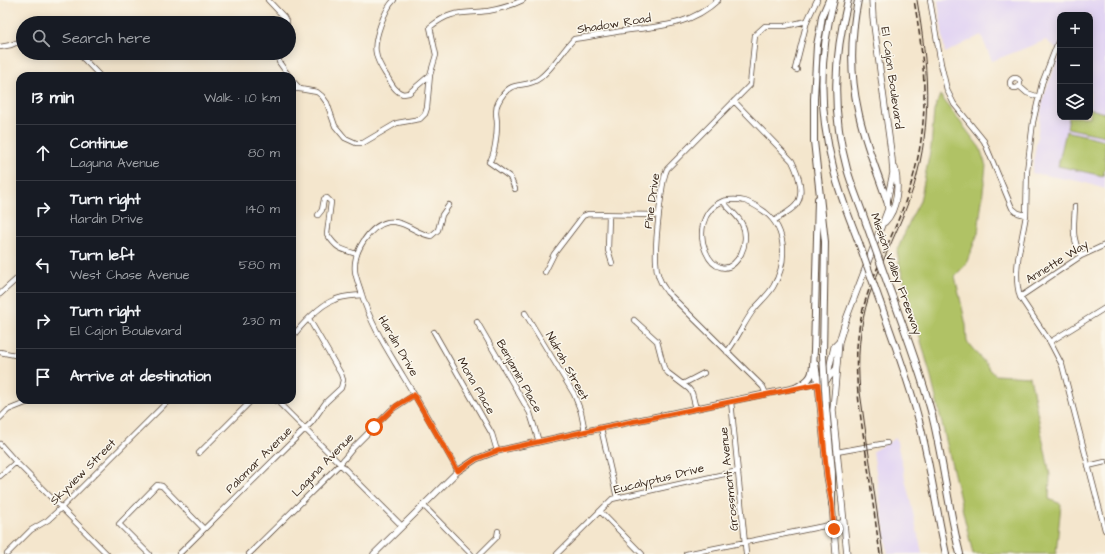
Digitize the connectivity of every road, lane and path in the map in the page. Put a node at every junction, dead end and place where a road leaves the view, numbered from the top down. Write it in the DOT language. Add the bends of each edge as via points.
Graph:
graph roads {
  1 [pos="268,0"];
  2 [pos="394,0"];
  3 [pos="523,0"];
  4 [pos="718,0"];
  5 [pos="817,0"];
  6 [pos="829,0"];
  7 [pos="834,0"];
  8 [pos="848,0"];
  9 [pos="858,0"];
  10 [pos="872,0"];
  11 [pos="930,0"];
  12 [pos="283,16"];
  13 [pos="807,21"];
  14 [pos="16,43"];
  15 [pos="1057,45"];
  16 [pos="0,47"];
  17 [pos="85,60"];
  18 [pos="279,60"];
  19 [pos="797,70"];
  20 [pos="96,72"];
  21 [pos="286,72"];
  22 [pos="430,75"];
  23 [pos="296,84"];
  24 [pos="1018,86"];
  25 [pos="296,88"];
  26 [pos="300,88"];
  27 [pos="1039,97"];
  28 [pos="734,101"];
  29 [pos="892,159"];
  30 [pos="819,186"];
  31 [pos="515,189"];
  32 [pos="887,200"];
  33 [pos="723,201"];
  34 [pos="449,204"];
  35 [pos="1075,206"];
  36 [pos="318,215"];
  37 [pos="610,215"];
  38 [pos="658,215"];
  39 [pos="1026,216"];
  40 [pos="774,221"];
  41 [pos="882,225"];
  42 [pos="1105,245"];
  43 [pos="357,254"];
  44 [pos="1081,256"];
  45 [pos="612,263"];
  46 [pos="545,272"];
  47 [pos="16,280"];
  48 [pos="0,294"];
  49 [pos="362,295"];
  50 [pos="1020,297"];
  51 [pos="1105,309"];
  52 [pos="525,313"];
  53 [pos="309,319"];
  54 [pos="634,320"];
  55 [pos="477,322"];
  56 [pos="434,332"];
  57 [pos="296,334"];
  58 [pos="839,342"];
  59 [pos="1050,342"];
  60 [pos="814,351"];
  61 [pos="0,352"];
  62 [pos="727,352"];
  63 [pos="16,355"];
  64 [pos="836,369"];
  65 [pos="704,373"];
  66 [pos="683,384"];
  67 [pos="818,384"];
  68 [pos="795,388"];
  69 [pos="766,394"];
  70 [pos="414,395"];
  71 [pos="731,401"];
  72 [pos="23,404"];
  73 [pos="165,404"];
  74 [pos="248,404"];
  75 [pos="280,404"];
  76 [pos="833,404"];
  77 [pos="696,409"];
  78 [pos="0,418"];
  79 [pos="601,428"];
  80 [pos="305,429"];
  81 [pos="585,432"];
  82 [pos="539,442"];
  83 [pos="887,443"];
  84 [pos="0,444"];
  85 [pos="497,451"];
  86 [pos="837,452"];
  87 [pos="199,453"];
  88 [pos="16,462"];
  89 [pos="1105,462"];
  90 [pos="340,464"];
  91 [pos="1088,466"];
  92 [pos="458,471"];
  93 [pos="738,471"];
  94 [pos="0,476"];
  95 [pos="617,498"];
  96 [pos="832,504"];
  97 [pos="422,506"];
  98 [pos="61,508"];
  99 [pos="600,511"];
  100 [pos="844,522"];
  101 [pos="834,524"];
  102 [pos="402,526"];
  103 [pos="204,529"];
  104 [pos="1105,530"];
  105 [pos="498,531"];
  106 [pos="745,542"];
  107 [pos="7,554"];
  108 [pos="107,554"];
  109 [pos="149,554"];
  110 [pos="179,554"];
  111 [pos="249,554"];
  112 [pos="374,554"];
  113 [pos="471,554"];
  114 [pos="480,554"];
  115 [pos="557,554"];
  116 [pos="642,554"];
  117 [pos="686,554"];
  118 [pos="746,554"];
  119 [pos="836,554"];
  120 [pos="846,554"];
  121 [pos="946,554"];
  122 [pos="960,554"];
  1 -- 12 [label="street"];
  2 -- 22 [label="street" via="386,10 375,44 380,65 396,90 403,94 409,93"];
  3 -- 22 [label="street" via="488,11 458,12 436,22 430,27 436,55"];
  4 -- 31 [label="street, Shadow Road" via="697,16 674,24 574,39 539,79 514,86 504,93 496,108 496,138 493,155 488,162 510,177"];
  5 -- 13 [label="street"];
  6 -- 30 [label="highway" via="822,16 818,40 814,99 814,141"];
  7 -- 121 [label="highway, Mission Valley Freeway, bridge" via="824,44 822,96 828,148 834,173 902,364 918,417"];
  8 -- 122 [label="highway, Mission Valley Freeway, bridge" via="835,76 838,128 847,169 929,406"];
  9 -- 32 [label="highway" via="854,29 854,90 866,139"];
  10 -- 29 [label="main road, El Cajon Boulevard"];
  11 -- 39 [label="street" via="947,90 957,109 984,141 1012,208"];
  13 -- 19 [label="street" via="795,69"];
  13 -- 28 [label="street, Pine Drive" via="785,26 765,26 755,35 750,86"];
  14 -- 16 [label="street"];
  15 -- 27 [label="street"];
  17 -- 20 [label="street"];
  18 -- 21 [label="street"];
  22 -- 26 [label="street" via="425,114 420,119 397,123 362,143 353,142 343,136 335,126 322,96 317,92"];
  23 -- 26 [label="street"];
  24 -- 27 [label="street" via="1027,93"];
  25 -- 26 [label="street"];
  27 -- 39 [label="street" via="1027,170"];
  28 -- 38 [label="street, Pine Drive" via="667,169"];
  28 -- 40 [label="street" via="792,161 796,169 800,198 795,206"];
  29 -- 32 [label="main road, El Cajon Boulevard" via="893,174"];
  29 -- 41 [label="main road, El Cajon Boulevard" via="897,175 896,195 892,212"];
  30 -- 60 [label="highway"];
  30 -- 96 [label="highway, bridge" via="826,260 823,355"];
  32 -- 41 [label="main road, El Cajon Boulevard" via="888,209"];
  33 -- 33 [label="street" via="713,206 706,217 702,239 710,261 722,268 738,259 743,250 745,235 742,223"];
  33 -- 40 [label="street" via="734,198 744,200"];
  34 -- 43 [label="street, Hardin Drive" via="442,215 438,230 431,236 396,222 383,224 365,239"];
  35 -- 44 [label="street" via="1073,236"];
  36 -- 43 [label="street" via="324,199 329,199 331,202 327,234 338,248"];
  37 -- 38 [label="street"];
  37 -- 45 [label="street" via="608,250"];
  37 -- 46 [label="street" via="583,216 554,254"];
  38 -- 62 [label="street, Pine Drive" via="656,261 662,285"];
  39 -- 50 [label="street" via="1018,264"];
  40 -- 62 [label="street" via="783,244 779,276"];
  41 -- 58 [label="main road, El Cajon Boulevard"];
  42 -- 44 [label="street, Annette Way"];
  43 -- 49 [label="street, Hardin Drive" via="355,271"];
  44 -- 50 [label="street, Annette Way"];
  47 -- 48 [label="street"];
  49 -- 53 [label="street" via="335,299"];
  49 -- 70 [label="street, Hardin Drive" via="370,320"];
  50 -- 59 [label="street"];
  51 -- 59 [label="street"];
  52 -- 81 [label="street, Nidrah Street" via="574,394"];
  53 -- 57 [label="street"];
  53 -- 80 [label="street, Palomar Avenue" via="343,380 340,388"];
  54 -- 66 [label="street" via="657,340 664,368"];
  55 -- 82 [label="street, Benjamin Place" via="530,412"];
  56 -- 85 [label="street, Mona Place" via="492,434"];
  58 -- 64 [label="main road, El Cajon Boulevard"];
  58 -- 67 [label="main road, El Cajon Boulevard" via="834,347 829,369"];
  59 -- 91 [label="street" via="1062,364"];
  60 -- 67 [label="highway"];
  60 -- 68 [label="highway" via="812,375 804,384"];
  61 -- 63 [label="street"];
  62 -- 69 [label="street, Pine Drive" via="763,387"];
  64 -- 67 [label="main road" via="826,381"];
  64 -- 76 [label="main road, El Cajon Boulevard"];
  65 -- 66 [label="street"];
  66 -- 77 [label="street" via="692,393"];
  67 -- 68 [label="main road"];
  67 -- 76 [label="main road" via="826,388"];
  67 -- 96 [label="main road"];
  68 -- 69 [label="main road"];
  69 -- 71 [label="main road"];
  70 -- 90 [label="street, Laguna Avenue" via="390,410"];
  70 -- 92 [label="street, Hardin Drive"];
  71 -- 77 [label="main road"];
  71 -- 93 [label="street, Grossmont Avenue"];
  72 -- 78 [label="street" via="8,410"];
  73 -- 98 [label="street, Skyview Street"];
  74 -- 87 [label="street"];
  75 -- 80 [label="street"];
  76 -- 86 [label="main road, El Cajon Boulevard"];
  77 -- 79 [label="main road"];
  79 -- 81 [label="main road"];
  79 -- 95 [label="street"];
  80 -- 90 [label="street"];
  80 -- 103 [label="street, Palomar Avenue"];
  81 -- 82 [label="main road"];
  82 -- 85 [label="main road"];
  83 -- 86 [label="street"];
  84 -- 88 [label="street"];
  85 -- 92 [label="main road" via="476,459"];
  86 -- 100 [label="main road, El Cajon Boulevard"];
  88 -- 94 [label="street"];
  88 -- 98 [label="street"];
  89 -- 91 [label="street"];
  90 -- 102 [label="street"];
  90 -- 111 [label="street, Laguna Avenue"];
  91 -- 104 [label="street"];
  92 -- 97 [label="main road"];
  93 -- 95 [label="street, Eucalyptus Drive"];
  93 -- 106 [label="street, Grossmont Avenue"];
  95 -- 99 [label="street, Eucalyptus Drive" via="612,499"];
  96 -- 101 [label="main road"];
  97 -- 102 [label="main road"];
  97 -- 113 [label="street"];
  98 -- 107 [label="street, Skyview Street" via="31,530"];
  98 -- 108 [label="street"];
  99 -- 115 [label="street, Eucalyptus Drive"];
  99 -- 116 [label="street"];
  100 -- 101 [label="street"];
  100 -- 120 [label="main road, El Cajon Boulevard"];
  101 -- 106 [label="street"];
  101 -- 119 [label="main road"];
  102 -- 112 [label="main road"];
  103 -- 109 [label="street" via="162,486 157,485 118,524"];
  103 -- 110 [label="street, Palomar Avenue"];
  105 -- 114 [label="street" via="497,537"];
  106 -- 117 [label="street"];
  106 -- 118 [label="street, Grossmont Avenue"];
}
